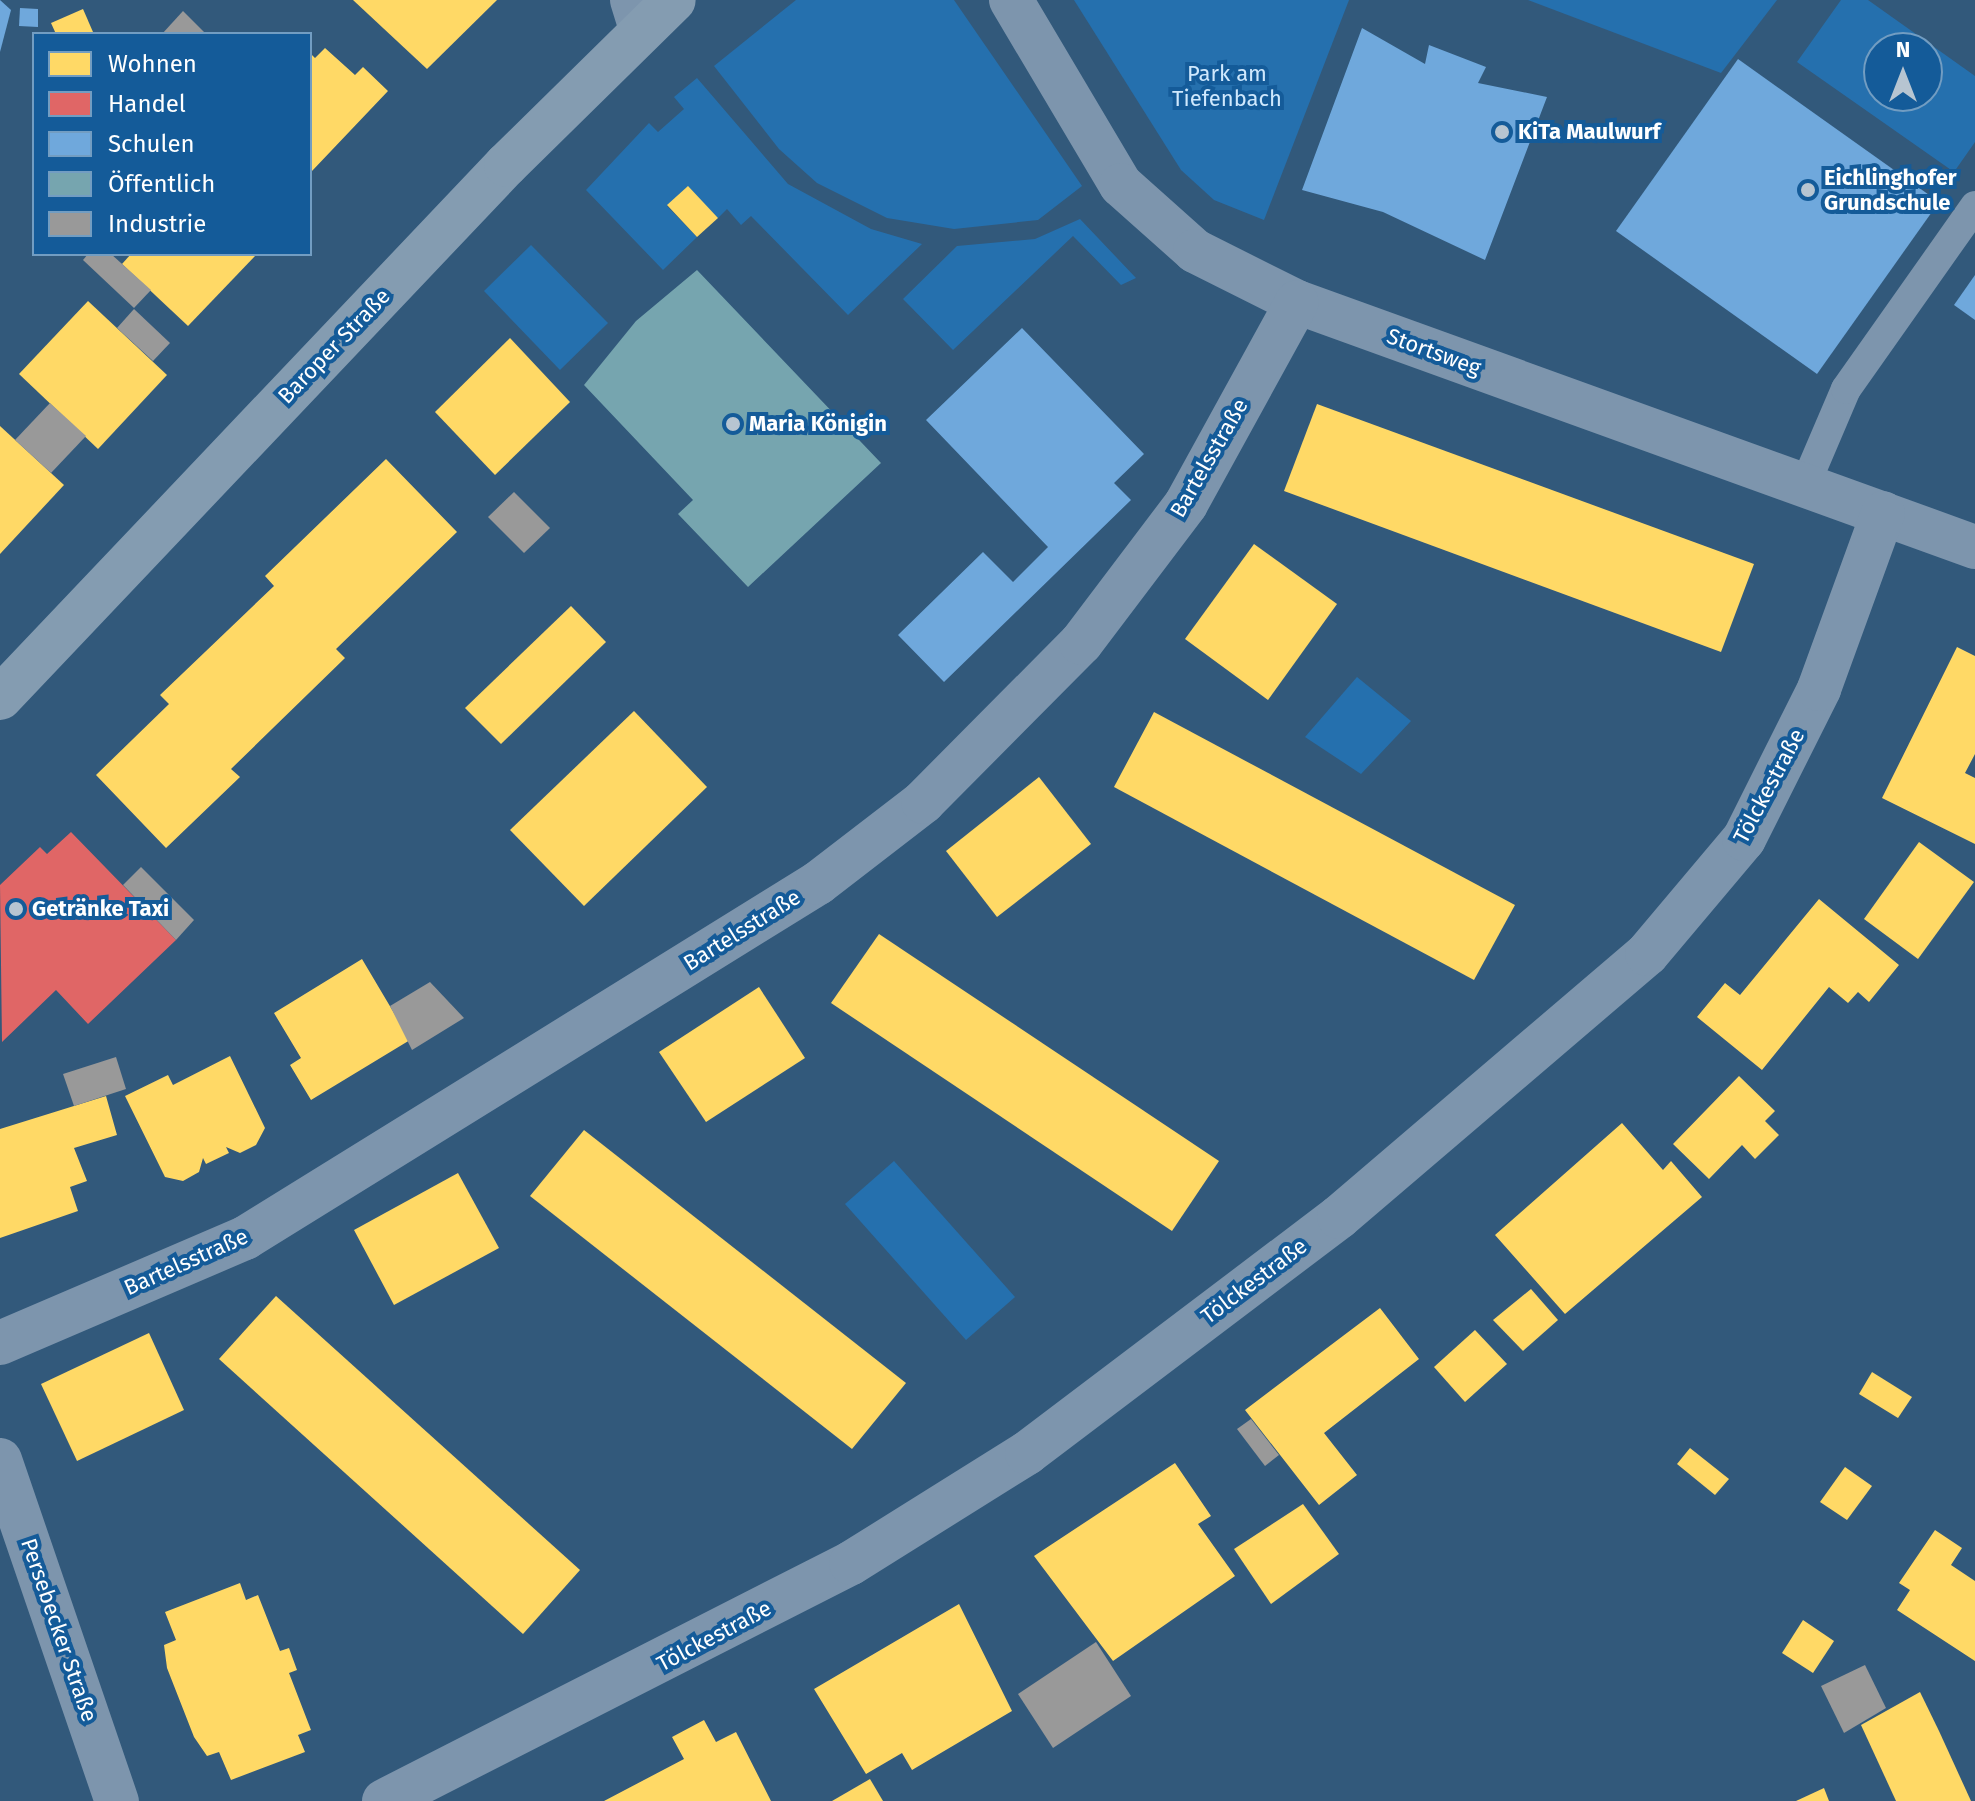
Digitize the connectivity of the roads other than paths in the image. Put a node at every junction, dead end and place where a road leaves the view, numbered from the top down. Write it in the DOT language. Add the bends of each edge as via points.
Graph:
graph roads {
  1 [pos="674,0"];
  2 [pos="1011,0"];
  3 [pos="636,14"];
  4 [pos="1975,206"];
  5 [pos="1297,302"];
  6 [pos="1805,485"];
  7 [pos="1883,513"];
  8 [pos="1975,547"];
  9 [pos="0,698"];
  10 [pos="0,1343"];
  11 [pos="0,1460"];
  12 [pos="117,1801"];
  13 [pos="384,1801"];
  1 -- 3 [label="main road, Baroper Straße"];
  2 -- 5 [label="street, Stortsweg" via="1121,185 1195,251"];
  3 -- 9 [label="main road, Baroper Straße"];
  4 -- 6 [label="lane" via="1846,389"];
  5 -- 6 [label="street, Stortsweg"];
  5 -- 10 [label="street, Bartelsstraße" via="1186,504 1081,643 923,802 818,883 245,1238"];
  6 -- 7 [label="street, Stortsweg"];
  7 -- 8 [label="street, Stortsweg"];
  7 -- 13 [label="street, Tölckestraße" via="1819,689 1744,839 1647,954 1339,1217 1027,1453 851,1563"];
  11 -- 12 [label="street, Persebecker Straße"];
}
